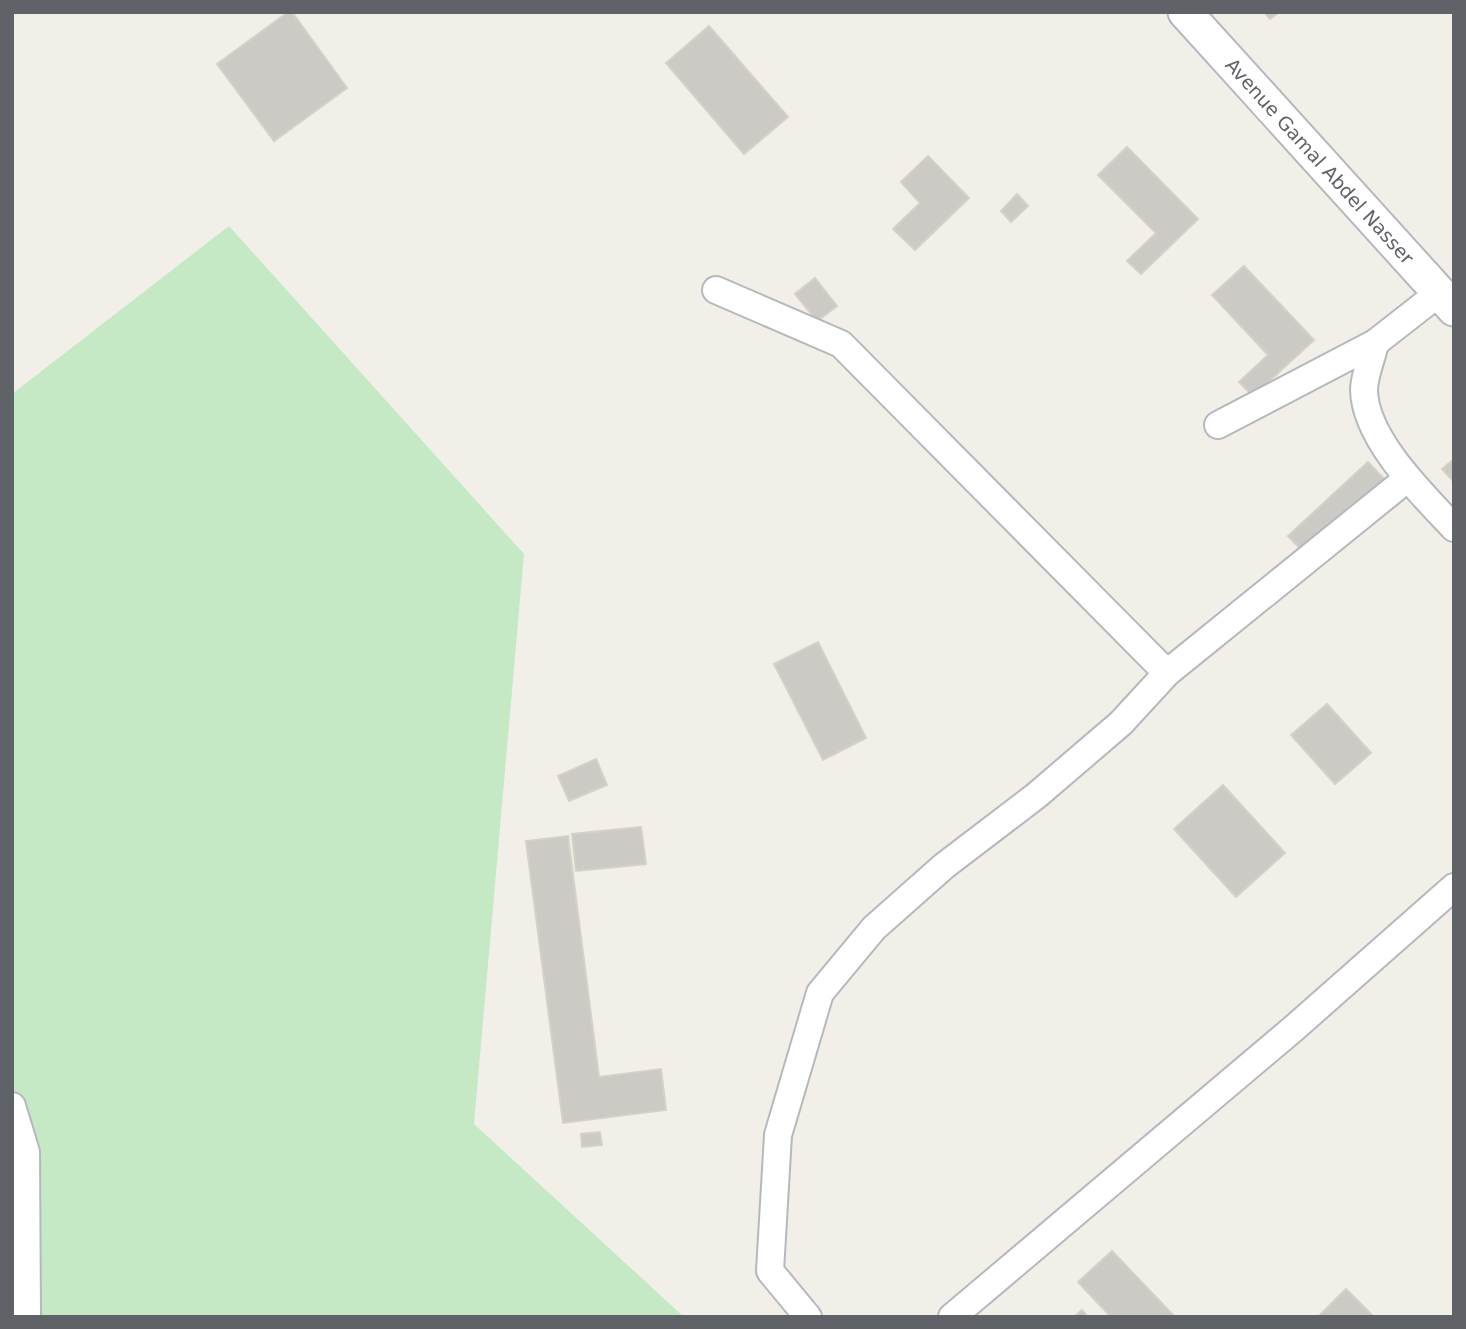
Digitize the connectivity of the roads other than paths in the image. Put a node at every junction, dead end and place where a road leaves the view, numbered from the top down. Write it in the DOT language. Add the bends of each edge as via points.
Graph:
graph roads {
  1 [pos="1185,12"];
  2 [pos="716,290"];
  3 [pos="1446,301"];
  4 [pos="1375,343"];
  5 [pos="1218,425"];
  6 [pos="1408,478"];
  7 [pos="1454,528"];
  8 [pos="1167,673"];
  9 [pos="1454,887"];
  10 [pos="12,1106"];
  11 [pos="27,1317"];
  12 [pos="808,1317"];
  13 [pos="952,1317"];
  1 -- 3 [label="street, Avenue Gamal Abdel Nasser"];
  2 -- 8 [label="street" via="841,344"];
  3 -- 4 [label="street"];
  4 -- 5 [label="street"];
  4 -- 6 [label="street" via="1364,389 1368,412"];
  6 -- 7 [label="street"];
  6 -- 8 [label="street"];
  8 -- 12 [label="street" via="1121,723 874,928 820,993 778,1135 770,1271"];
  9 -- 13 [label="street"];
  10 -- 11 [label="street" via="26,1152"];
}
